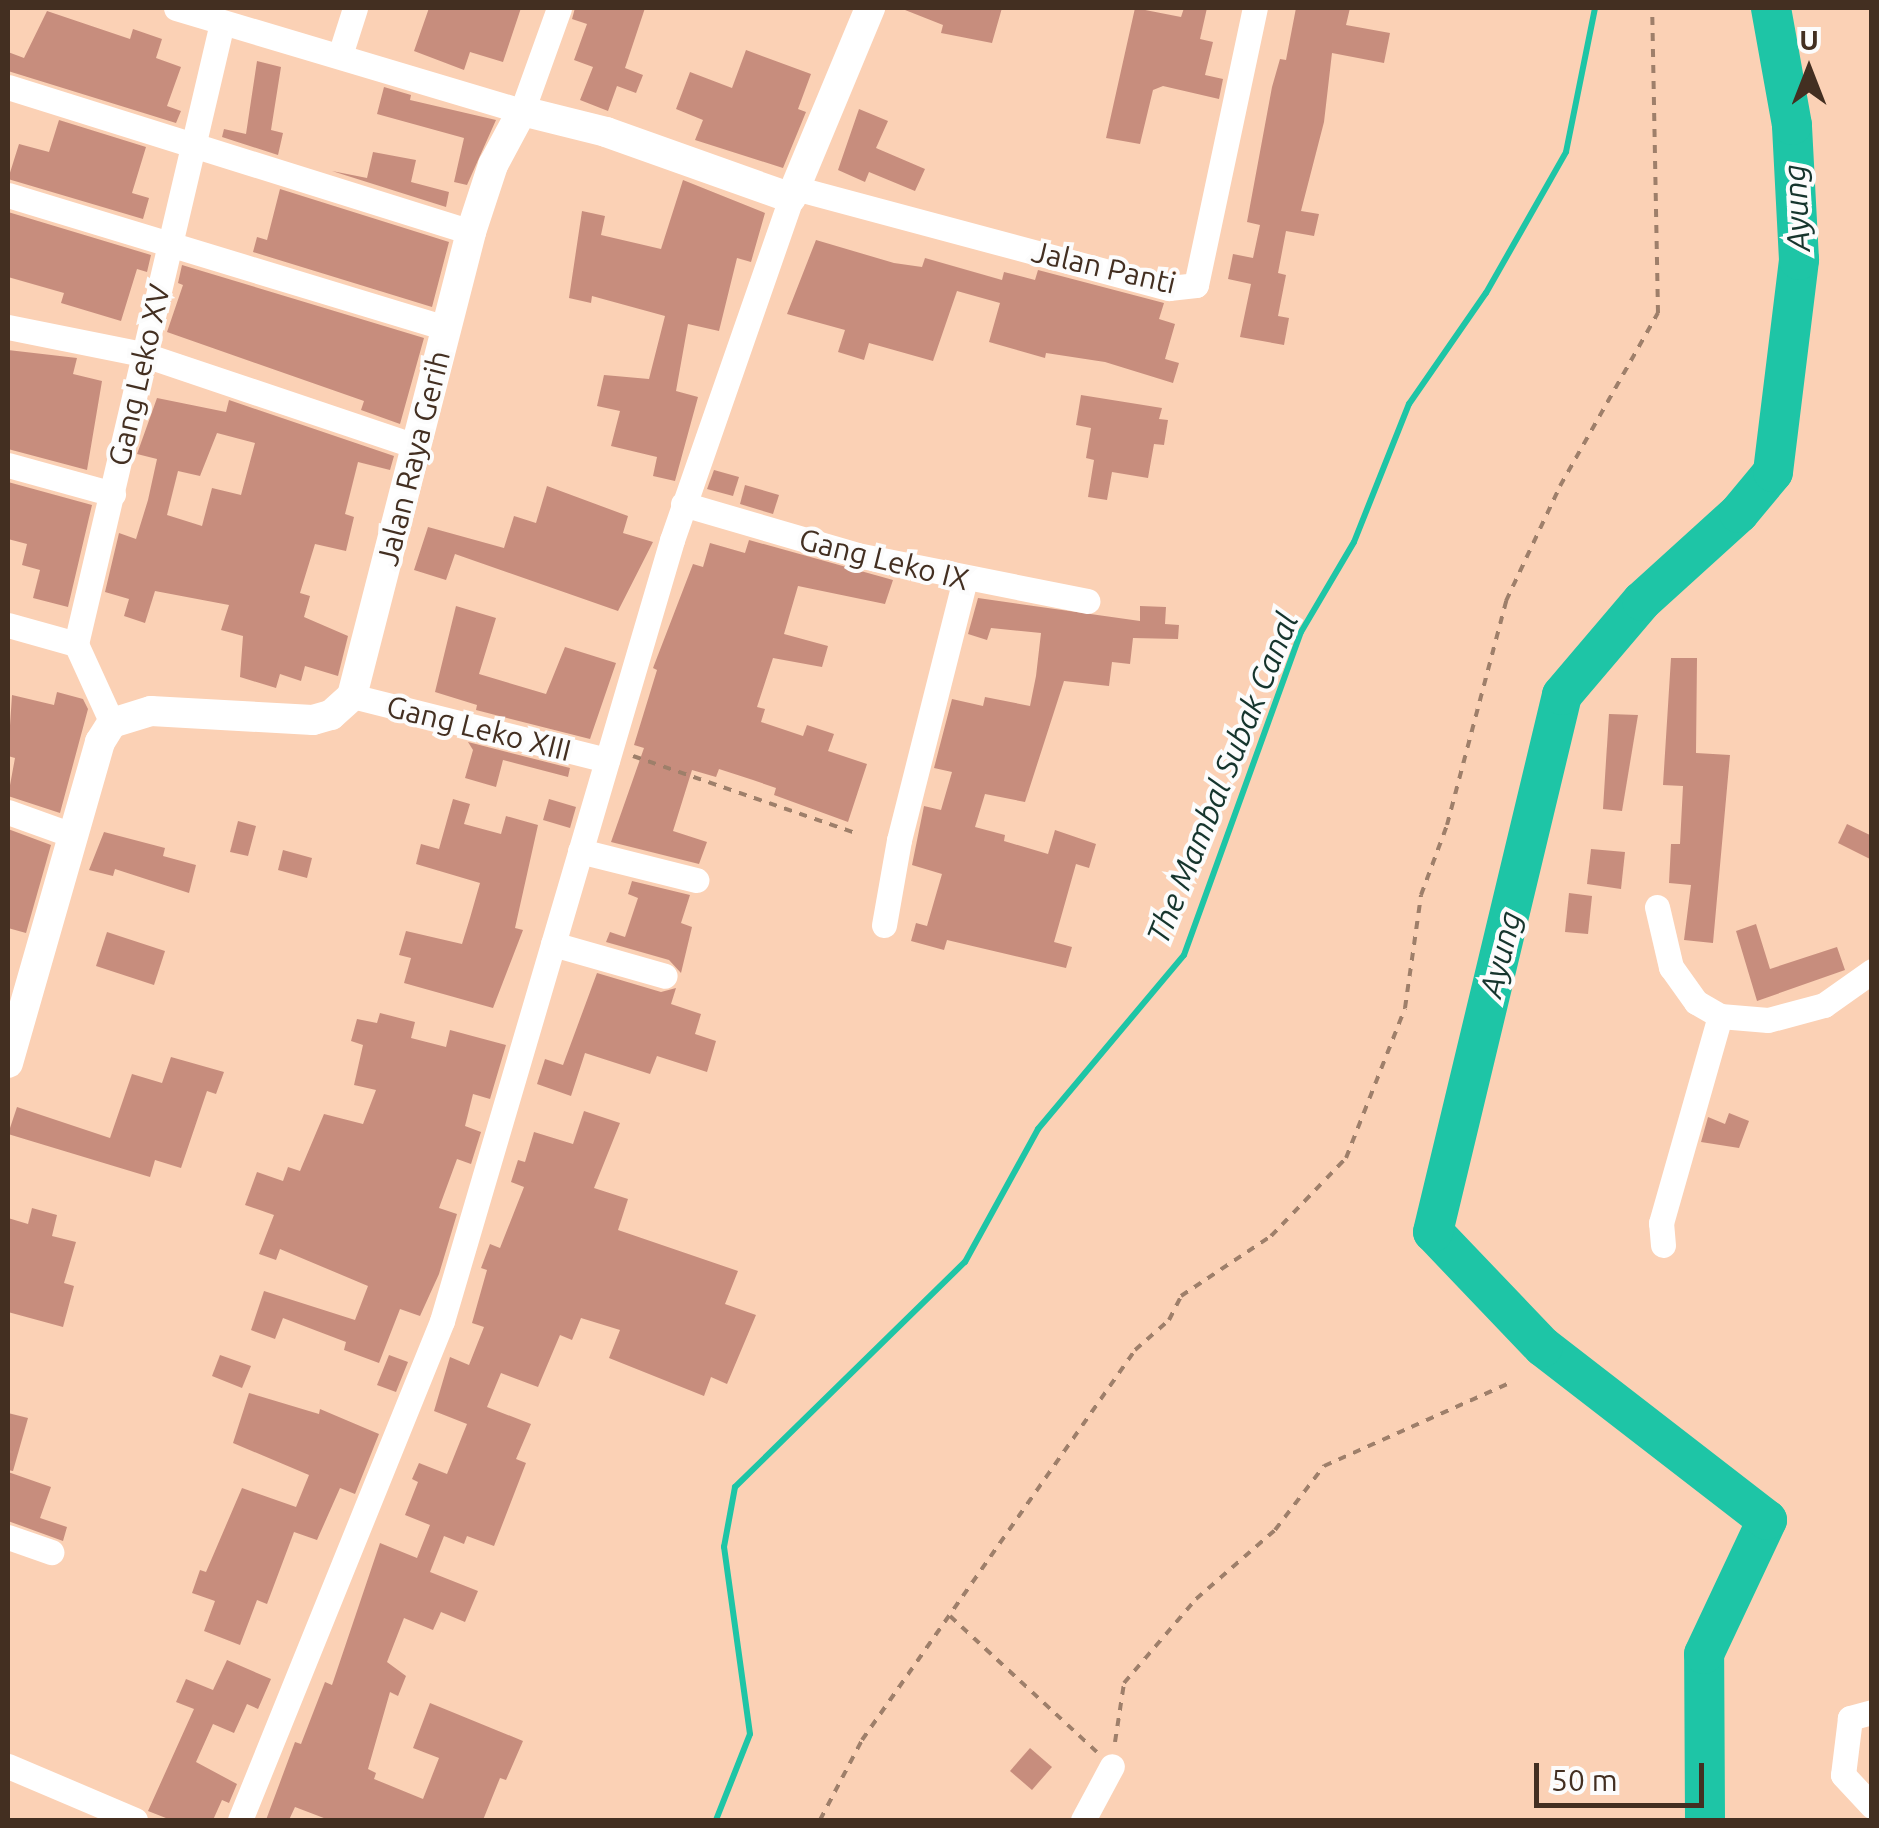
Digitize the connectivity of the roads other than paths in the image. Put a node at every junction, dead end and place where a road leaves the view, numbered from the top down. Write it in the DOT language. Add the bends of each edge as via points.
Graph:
graph roads {
  1 [pos="176,8"];
  2 [pos="355,8"];
  3 [pos="558,8"];
  4 [pos="870,8"];
  5 [pos="1254,8"];
  6 [pos="222,22"];
  7 [pos="341,52"];
  8 [pos="8,87"];
  9 [pos="522,111"];
  10 [pos="192,150"];
  11 [pos="793,193"];
  12 [pos="8,194"];
  13 [pos="471,232"];
  14 [pos="170,244"];
  15 [pos="8,327"];
  16 [pos="446,328"];
  17 [pos="142,354"];
  18 [pos="412,444"];
  19 [pos="8,465"];
  20 [pos="113,494"];
  21 [pos="684,504"];
  22 [pos="965,580"];
  23 [pos="1087,602"];
  24 [pos="8,626"];
  25 [pos="76,644"];
  26 [pos="352,696"];
  27 [pos="112,723"];
  28 [pos="609,754"];
  29 [pos="8,812"];
  30 [pos="72,835"];
  31 [pos="580,851"];
  32 [pos="696,880"];
  33 [pos="1657,907"];
  34 [pos="884,925"];
  35 [pos="554,944"];
  36 [pos="1872,970"];
  37 [pos="665,976"];
  38 [pos="1720,1016"];
  39 [pos="8,1064"];
  40 [pos="1663,1245"];
  41 [pos="8,1537"];
  42 [pos="52,1552"];
  43 [pos="1872,1712"];
  44 [pos="8,1766"];
  45 [pos="1112,1766"];
  46 [pos="1872,1806"];
  47 [pos="135,1820"];
  48 [pos="240,1820"];
  49 [pos="1083,1820"];
  1 -- 6 [label="street"];
  2 -- 7 [label="street"];
  3 -- 9 [label="street"];
  4 -- 11 [label="street"];
  5 -- 11 [label="street, Jalan Panti" via="1196,285 1170,288"];
  6 -- 7 [label="street"];
  6 -- 10 [label="street, Gang Leko XV"];
  7 -- 9 [label="street"];
  8 -- 10 [label="street"];
  9 -- 11 [label="street"];
  9 -- 13 [label="street, Jalan Raya Gerih" via="493,165"];
  10 -- 13 [label="street"];
  10 -- 14 [label="street, Gang Leko XV"];
  11 -- 21 [label="street"];
  12 -- 14 [label="street"];
  13 -- 16 [label="street, Jalan Raya Gerih"];
  14 -- 16 [label="street"];
  14 -- 17 [label="street, Gang Leko XV"];
  15 -- 17 [label="street"];
  16 -- 18 [label="street, Jalan Raya Gerih"];
  17 -- 18 [label="street"];
  17 -- 20 [label="street, Gang Leko XV"];
  18 -- 26 [label="street, Jalan Raya Gerih"];
  19 -- 20 [label="street"];
  20 -- 25 [label="street, Gang Leko XV"];
  21 -- 22 [label="street, Gang Leko IX"];
  21 -- 28 [label="street"];
  22 -- 23 [label="street, Gang Leko IX"];
  22 -- 34 [label="street" via="898,840"];
  24 -- 25 [label="street"];
  25 -- 27 [label="street"];
  26 -- 27 [label="street" via="314,720 151,711"];
  26 -- 28 [label="street, Gang Leko XIII"];
  27 -- 30 [label="street"];
  28 -- 31 [label="street"];
  29 -- 30 [label="street"];
  30 -- 39 [label="street"];
  31 -- 32 [label="street"];
  31 -- 35 [label="street"];
  33 -- 38 [label="street" via="1671,967 1696,1002"];
  35 -- 37 [label="street"];
  35 -- 48 [label="street" via="442,1322"];
  36 -- 38 [label="street" via="1824,1005 1768,1020"];
  38 -- 40 [label="street" via="1662,1222"];
  41 -- 42 [label="street"];
  43 -- 46 [label="street" via="1850,1718 1843,1775"];
  44 -- 47 [label="street"];
  45 -- 49 [label="street"];
}
